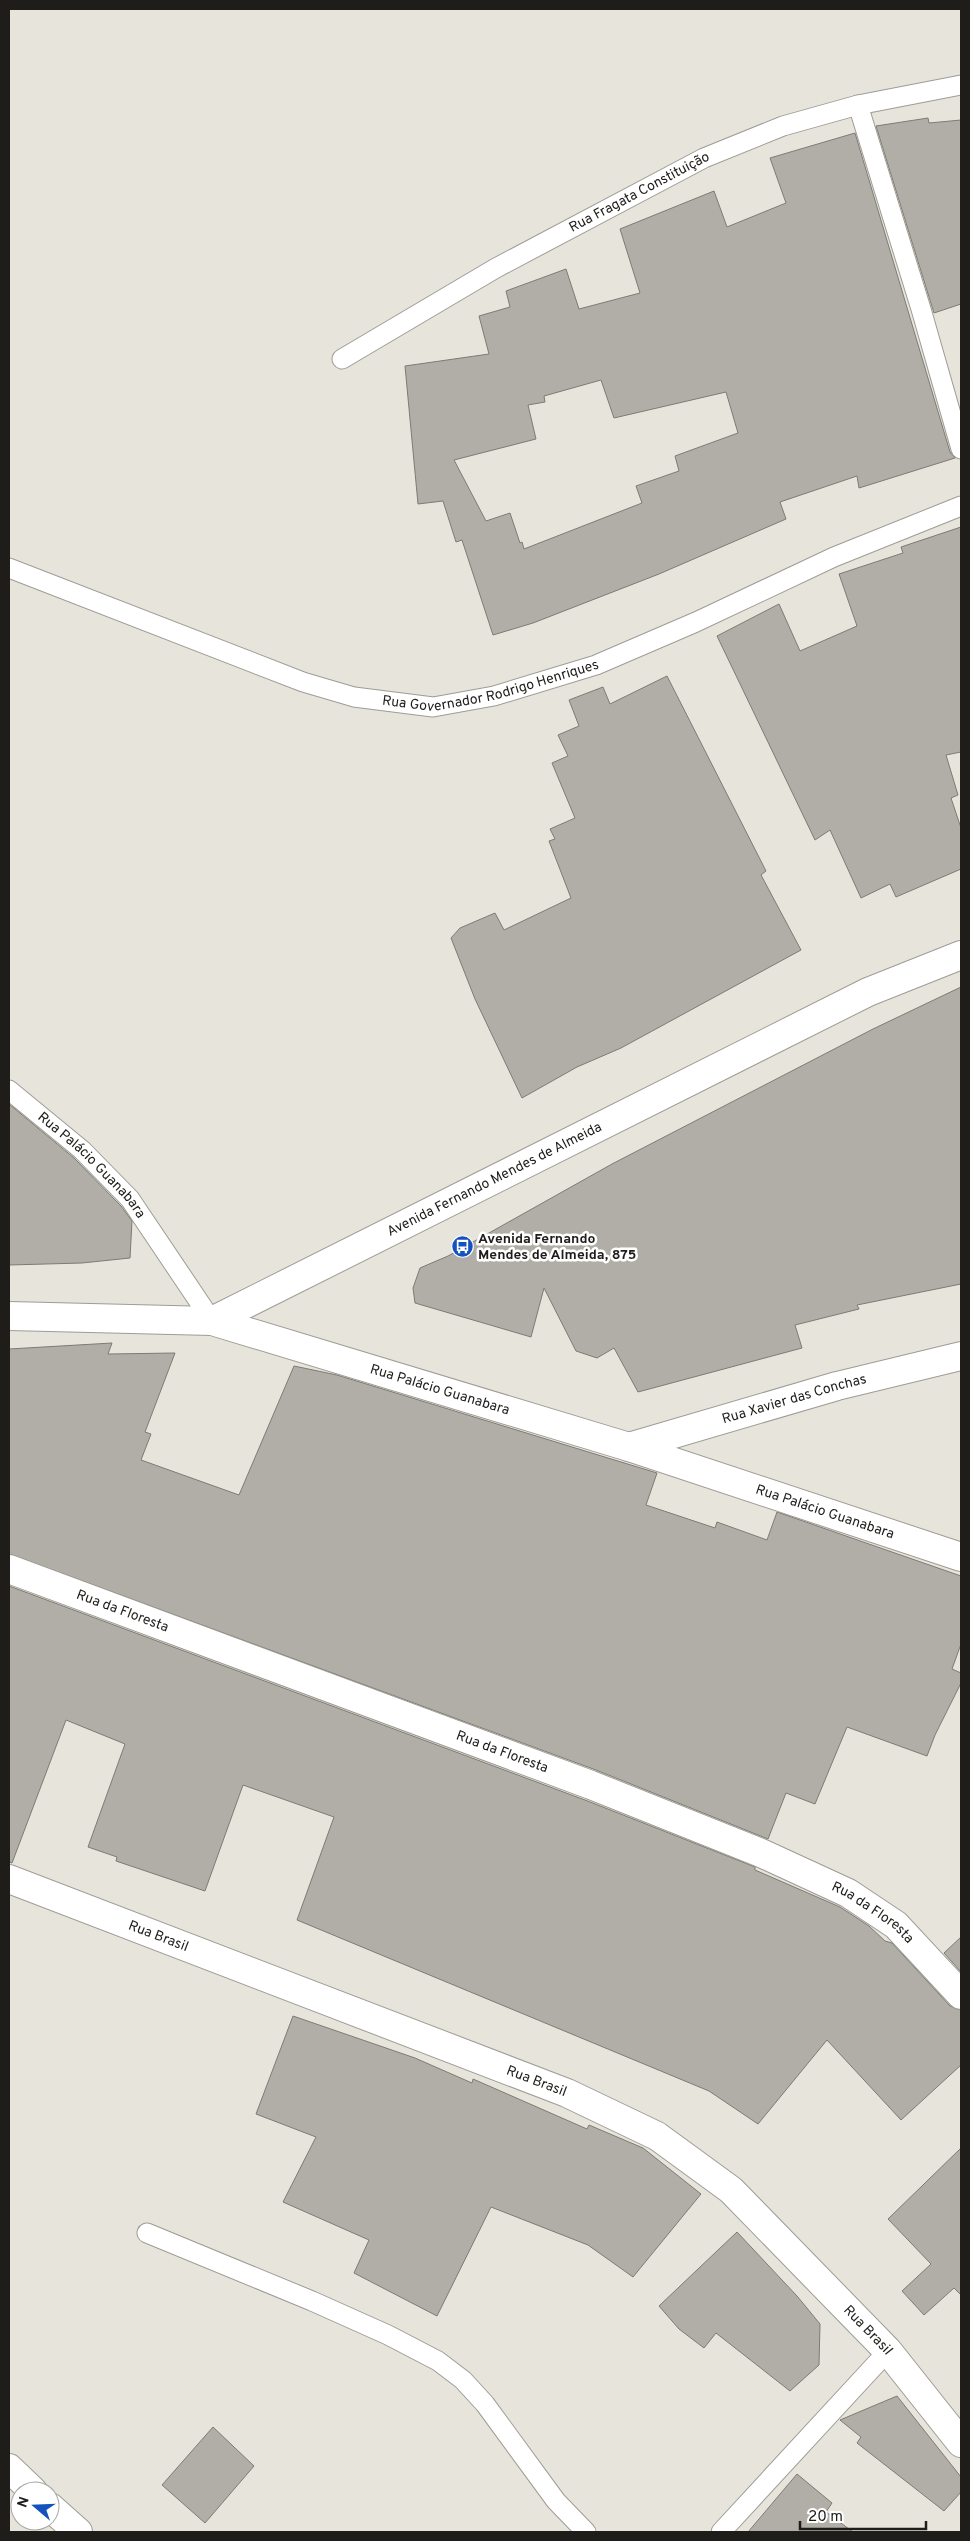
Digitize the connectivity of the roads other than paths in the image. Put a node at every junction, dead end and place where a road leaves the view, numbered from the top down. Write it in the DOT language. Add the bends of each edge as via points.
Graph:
graph roads {
  1 [pos="961,85"];
  2 [pos="858,105"];
  3 [pos="342,359"];
  4 [pos="961,449"];
  5 [pos="961,506"];
  6 [pos="9,568"];
  7 [pos="961,955"];
  8 [pos="9,1090"];
  9 [pos="9,1316"];
  10 [pos="212,1321"];
  11 [pos="961,1356"];
  12 [pos="629,1447"];
  13 [pos="961,1557"];
  14 [pos="9,1569"];
  15 [pos="9,1879"];
  16 [pos="961,1995"];
  17 [pos="147,2233"];
  18 [pos="888,2351"];
  19 [pos="961,2443"];
  20 [pos="9,2468"];
  21 [pos="23,2481"];
  22 [pos="60,2516"];
  23 [pos="78,2532"];
  24 [pos="586,2532"];
  25 [pos="721,2532"];
  1 -- 2 [label="lane, Rua Fragata Constituição"];
  2 -- 3 [label="lane, Rua Fragata Constituição" via="783,126 704,158 496,268"];
  2 -- 4 [label="lane" via="922,309"];
  5 -- 6 [label="lane, Rua Governador Rodrigo Henriques" via="834,557 596,665 494,696 433,707 354,697 303,682"];
  7 -- 10 [label="street, Avenida Fernando Mendes de Almeida" via="851,1000"];
  8 -- 10 [label="lane, Rua Palácio Guanabara" via="82,1150 130,1199"];
  9 -- 10 [label="street, Avenida Fernando Mendes de Almeida"];
  10 -- 12 [label="street, Rua Palácio Guanabara"];
  11 -- 12 [label="street, Rua Xavier das Conchas" via="837,1386"];
  12 -- 13 [label="street, Rua Palácio Guanabara"];
  14 -- 16 [label="street, Rua da Floresta" via="563,1774 761,1853 848,1893 896,1925"];
  15 -- 18 [label="street, Rua Brasil" via="566,2093 657,2136 730,2190"];
  17 -- 24 [label="lane" via="312,2301 438,2361 463,2380 485,2404 556,2501"];
  18 -- 19 [label="street, Rua Brasil"];
  18 -- 25 [label="lane"];
  20 -- 21 [label="street"];
  22 -- 23 [label="street"];
}
